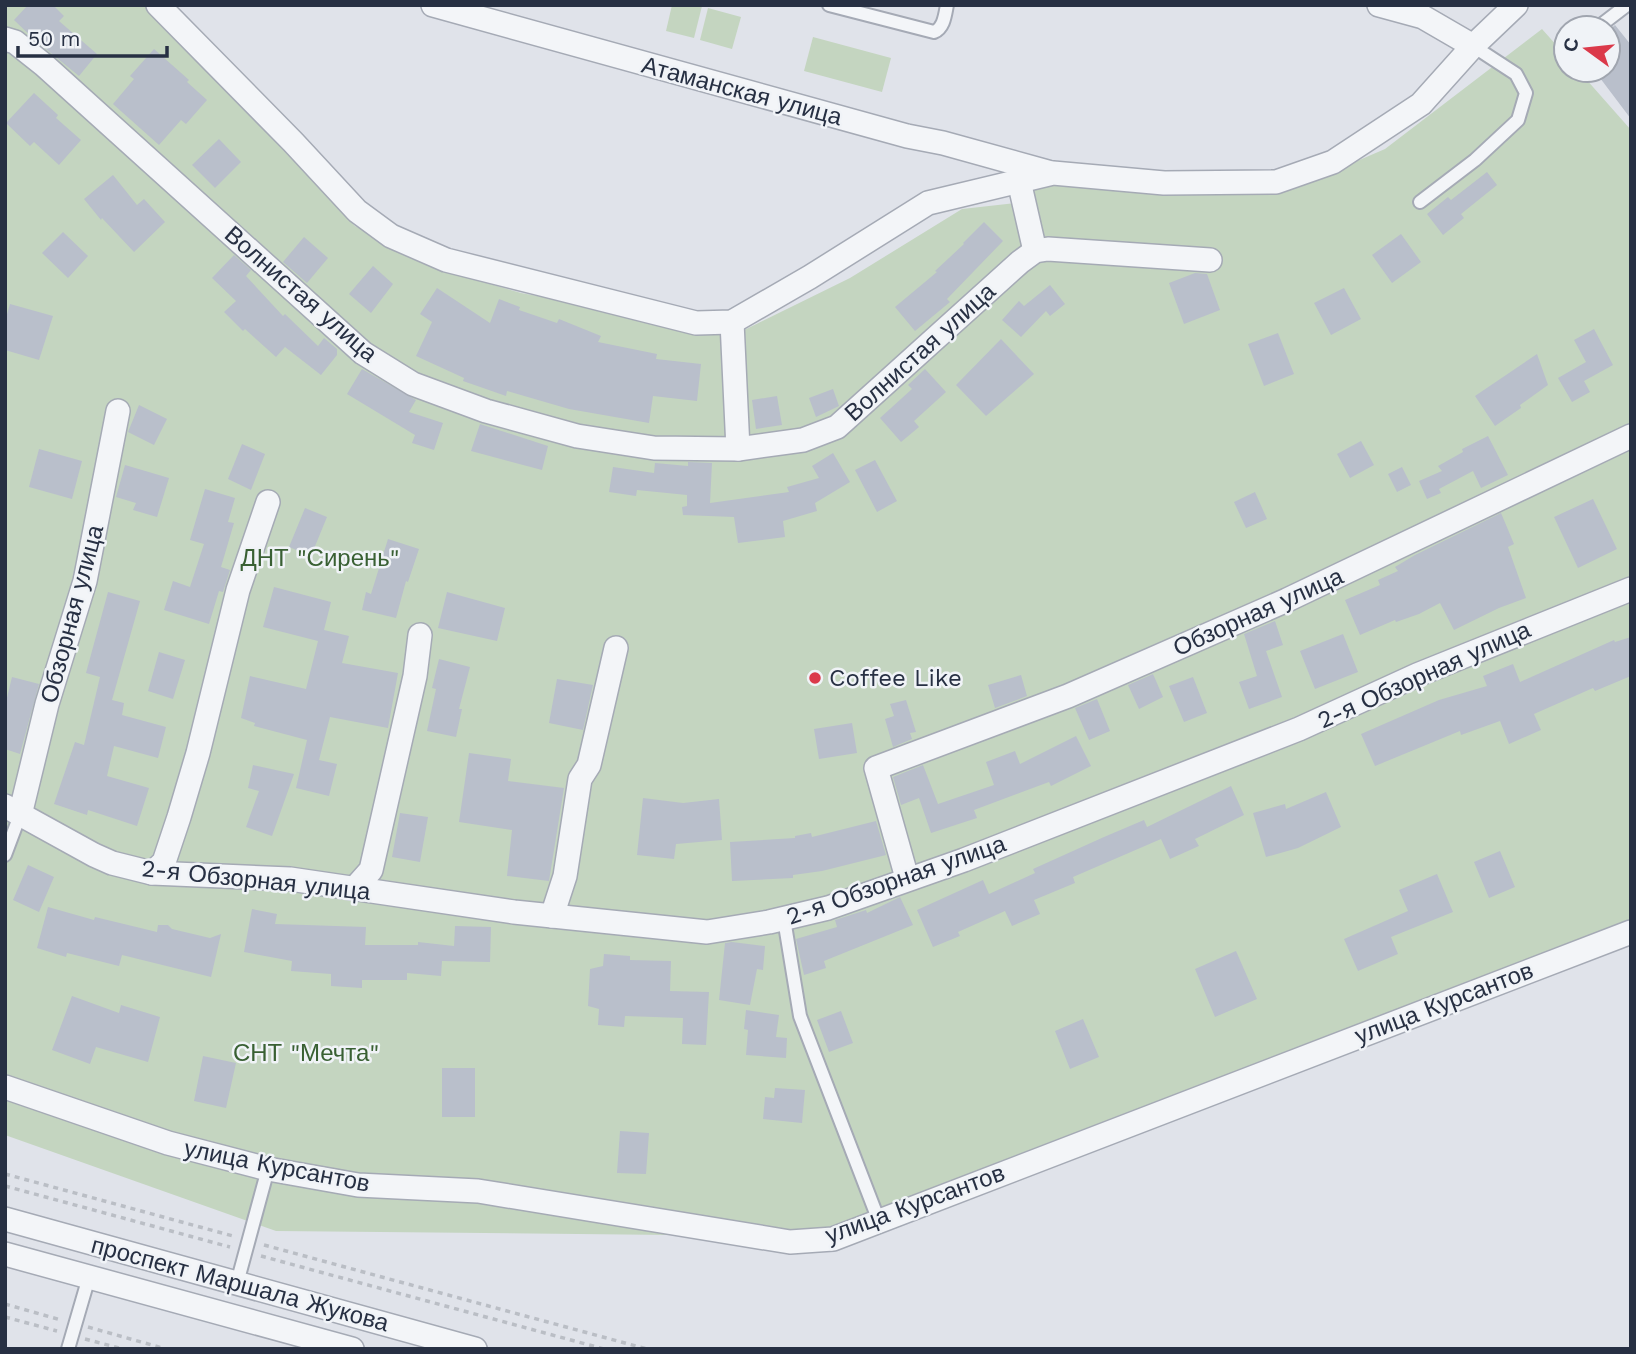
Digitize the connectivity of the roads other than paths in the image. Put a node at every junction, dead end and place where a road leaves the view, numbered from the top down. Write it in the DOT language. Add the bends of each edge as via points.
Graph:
graph roads {
  1 [pos="158,5"];
  2 [pos="433,5"];
  3 [pos="829,5"];
  4 [pos="947,5"];
  5 [pos="1379,5"];
  6 [pos="1516,5"];
  7 [pos="5,39"];
  8 [pos="1473,46"];
  9 [pos="1052,173"];
  10 [pos="1019,181"];
  11 [pos="1420,202"];
  12 [pos="1035,251"];
  13 [pos="1210,260"];
  14 [pos="732,322"];
  15 [pos="118,411"];
  16 [pos="1631,436"];
  17 [pos="737,449"];
  18 [pos="268,502"];
  19 [pos="1631,589"];
  20 [pos="419,635"];
  21 [pos="616,648"];
  22 [pos="13,810"];
  23 [pos="5,855"];
  24 [pos="152,873"];
  25 [pos="907,878"];
  26 [pos="355,888"];
  27 [pos="552,916"];
  28 [pos="784,919"];
  29 [pos="1631,932"];
  30 [pos="5,1087"];
  31 [pos="268,1168"];
  32 [pos="5,1219"];
  33 [pos="879,1221"];
  34 [pos="5,1254"];
  35 [pos="89,1277"];
  36 [pos="237,1283"];
  37 [pos="68,1349"];
  38 [pos="352,1349"];
  39 [pos="475,1349"];
  1 -- 14 [label="street" via="357,211 391,236 446,260 696,323"];
  2 -- 9 [label="street, Атаманская улица"];
  3 -- 4 [label="lane" via="934,32 939,30"];
  5 -- 8 [label="street" via="1423,17"];
  6 -- 8 [label="street"];
  7 -- 17 [label="street, Волнистая улица" via="44,65 363,353 413,384 486,411 576,436 654,448"];
  8 -- 9 [label="street" via="1421,104 1333,162 1276,182 1164,183"];
  8 -- 11 [label="lane" via="1516,74 1527,93 1518,120"];
  9 -- 10 [label="street"];
  10 -- 12 [label="street"];
  10 -- 14 [label="street" via="928,203"];
  12 -- 13 [label="street"];
  12 -- 17 [label="street, Волнистая улица" via="837,427 803,440"];
  14 -- 17 [label="street"];
  15 -- 22 [label="street, Обзорная улица" via="85,581"];
  16 -- 25 [label="street, Обзорная улица" via="1238,622 1068,696 876,768"];
  18 -- 24 [label="street" via="238,590 179,817 164,862"];
  19 -- 25 [label="street, 2-я Обзорная улица" via="1417,675 1299,729"];
  20 -- 26 [label="street" via="415,676 372,870"];
  21 -- 27 [label="street" via="589,765 579,779 565,876"];
  22 -- 23 [label="lane"];
  22 -- 24 [label="street, 2-я Обзорная улица" via="112,863"];
  24 -- 26 [label="street, 2-я Обзорная улица" via="290,878"];
  25 -- 28 [label="street, 2-я Обзорная улица"];
  26 -- 27 [label="street, 2-я Обзорная улица"];
  27 -- 28 [label="street, 2-я Обзорная улица" via="707,932"];
  28 -- 33 [label="lane" via="800,1016"];
  29 -- 33 [label="street, улица Курсантов"];
  30 -- 31 [label="street, улица Курсантов" via="168,1143"];
  31 -- 33 [label="street, улица Курсантов" via="358,1185 478,1191 790,1242 833,1239"];
  31 -- 36 [label="lane"];
  32 -- 36 [label="street, проспект Маршала Жукова"];
  34 -- 35 [label="street, проспект Маршала Жукова"];
  35 -- 37 [label="lane"];
  35 -- 38 [label="street, проспект Маршала Жукова"];
  36 -- 39 [label="street, проспект Маршала Жукова"];
}
